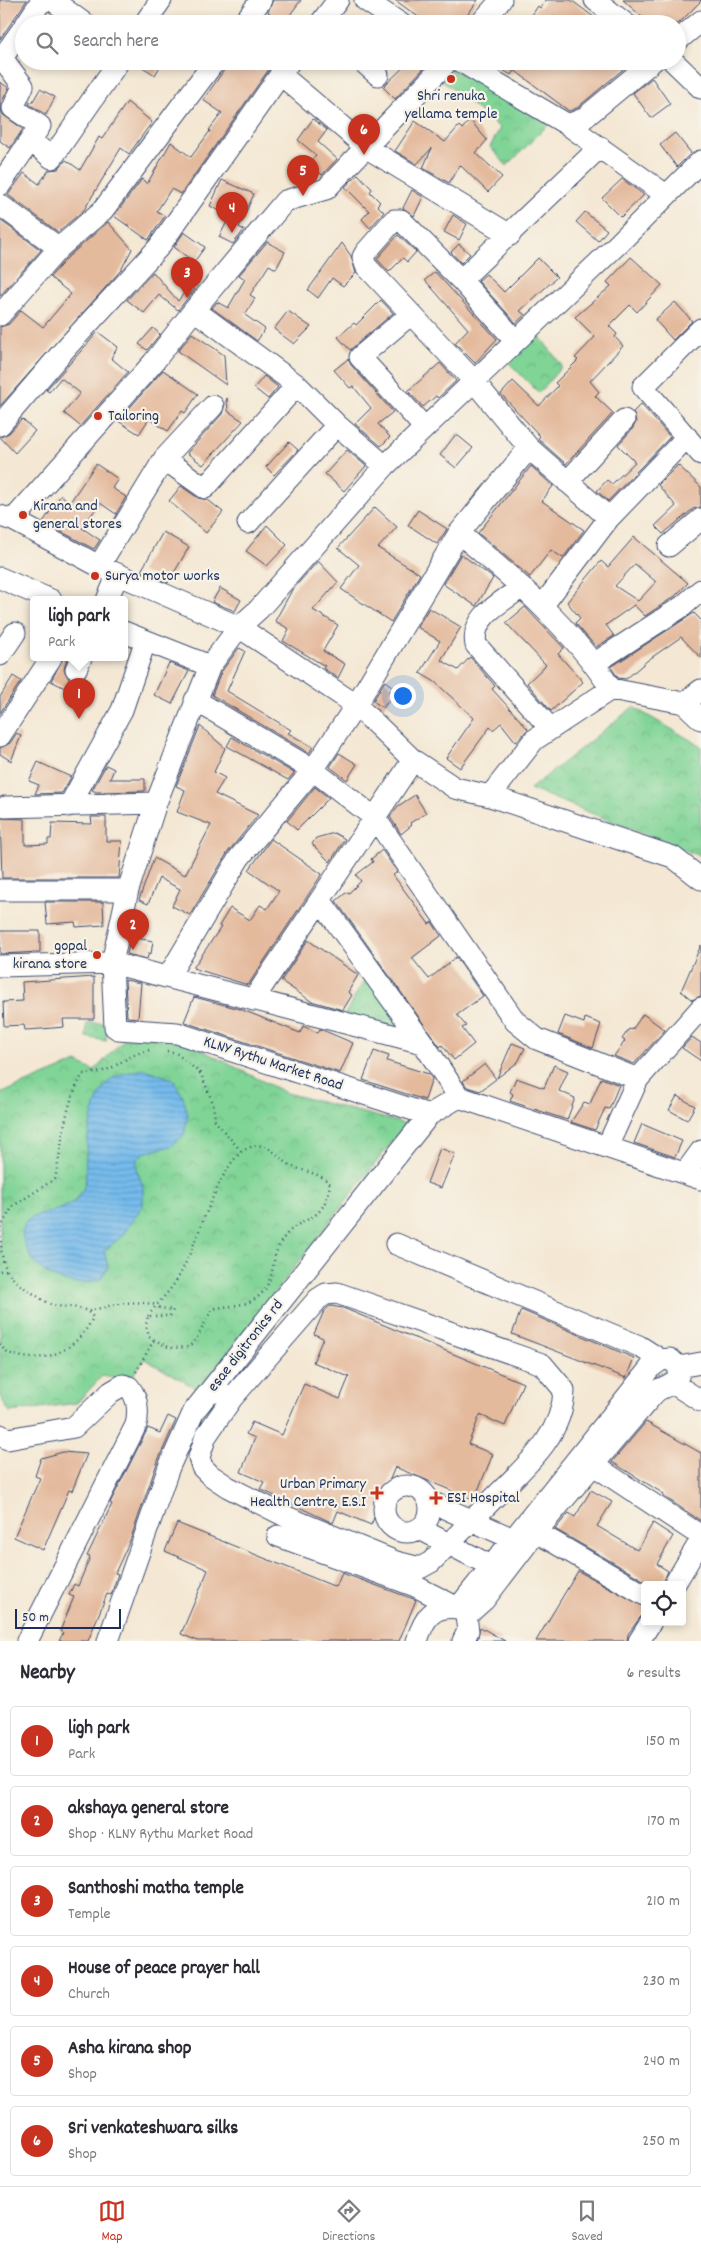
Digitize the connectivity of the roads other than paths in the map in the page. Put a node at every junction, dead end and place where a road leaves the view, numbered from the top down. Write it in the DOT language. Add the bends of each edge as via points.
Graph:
graph roads {
  1 [pos="42,0"];
  2 [pos="52,0"];
  3 [pos="160,0"];
  4 [pos="261,0"];
  5 [pos="338,0"];
  6 [pos="501,0"];
  7 [pos="595,0"];
  8 [pos="376,3"];
  9 [pos="32,15"];
  10 [pos="72,15"];
  11 [pos="150,15"];
  12 [pos="250,15"];
  13 [pos="327,15"];
  14 [pos="390,15"];
  15 [pos="488,15"];
  16 [pos="614,15"];
  17 [pos="701,21"];
  18 [pos="686,34"];
  19 [pos="15,39"];
  20 [pos="1,58"];
  21 [pos="113,70"];
  22 [pos="208,70"];
  23 [pos="284,70"];
  24 [pos="287,70"];
  25 [pos="440,70"];
  26 [pos="475,70"];
  27 [pos="642,70"];
  28 [pos="682,70"];
  29 [pos="701,88"];
  30 [pos="568,124"];
  31 [pos="31,141"];
  32 [pos="600,147"];
  33 [pos="367,148"];
  34 [pos="701,161"];
  35 [pos="0,186"];
  36 [pos="666,195"];
  37 [pos="0,205"];
  38 [pos="510,235"];
  39 [pos="59,248"];
  40 [pos="461,280"];
  41 [pos="194,310"];
  42 [pos="411,314"];
  43 [pos="0,315"];
  44 [pos="701,329"];
  45 [pos="516,341"];
  46 [pos="473,380"];
  47 [pos="297,385"];
  48 [pos="213,406"];
  49 [pos="624,420"];
  50 [pos="0,425"];
  51 [pos="337,425"];
  52 [pos="424,427"];
  53 [pos="687,437"];
  54 [pos="529,448"];
  55 [pos="701,454"];
  56 [pos="164,459"];
  57 [pos="385,466"];
  58 [pos="567,482"];
  59 [pos="6,518"];
  60 [pos="610,518"];
  61 [pos="701,519"];
  62 [pos="248,523"];
  63 [pos="459,533"];
  64 [pos="669,546"];
  65 [pos="99,566"];
  66 [pos="118,574"];
  67 [pos="0,578"];
  68 [pos="522,587"];
  69 [pos="701,590"];
  70 [pos="42,596"];
  71 [pos="109,596"];
  72 [pos="543,605"];
  73 [pos="239,627"];
  74 [pos="15,634"];
  75 [pos="128,634"];
  76 [pos="145,642"];
  77 [pos="0,655"];
  78 [pos="49,661"];
  79 [pos="595,663"];
  80 [pos="210,666"];
  81 [pos="611,689"];
  82 [pos="693,697"];
  83 [pos="195,700"];
  84 [pos="356,705"];
  85 [pos="701,719"];
  86 [pos="550,728"];
  87 [pos="0,736"];
  88 [pos="413,760"];
  89 [pos="313,770"];
  90 [pos="490,796"];
  91 [pos="156,803"];
  92 [pos="69,806"];
  93 [pos="5,807"];
  94 [pos="375,818"];
  95 [pos="701,879"];
  96 [pos="0,890"];
  97 [pos="128,890"];
  98 [pos="320,900"];
  99 [pos="112,963"];
  100 [pos="0,966"];
  101 [pos="168,978"];
  102 [pos="253,1000"];
  103 [pos="701,1008"];
  104 [pos="423,1043"];
  105 [pos="638,1079"];
  106 [pos="459,1097"];
  107 [pos="429,1115"];
  108 [pos="607,1147"];
  109 [pos="701,1152"];
  110 [pos="693,1176"];
  111 [pos="396,1244"];
  112 [pos="701,1363"];
  113 [pos="671,1370"];
  114 [pos="212,1389"];
  115 [pos="232,1398"];
  116 [pos="701,1401"];
  117 [pos="0,1435"];
  118 [pos="586,1460"];
  119 [pos="429,1501"];
  120 [pos="473,1520"];
  121 [pos="420,1529"];
  122 [pos="536,1532"];
  123 [pos="278,1536"];
  124 [pos="701,1538"];
  125 [pos="513,1539"];
  126 [pos="449,1544"];
  127 [pos="491,1566"];
  128 [pos="676,1581"];
  129 [pos="641,1593"];
  130 [pos="462,1612"];
  131 [pos="648,1626"];
  132 [pos="27,1641"];
  133 [pos="108,1641"];
  134 [pos="418,1641"];
  135 [pos="463,1641"];
  136 [pos="639,1641"];
  1 -- 9 [label="street"];
  2 -- 10 [label="street"];
  3 -- 11 [label="street"];
  4 -- 12 [label="street"];
  5 -- 13 [label="street"];
  6 -- 15 [label="street"];
  7 -- 16 [label="street"];
  8 -- 14 [label="street"];
  17 -- 18 [label="street"];
  19 -- 20 [label="street"];
  20 -- 31 [label="street" via="23,86 13,108 40,126"];
  21 -- 31 [label="street" via="52,158"];
  22 -- 39 [label="street" via="103,210"];
  23 -- 50 [label="street" via="158,248"];
  24 -- 33 [label="street"];
  25 -- 33 [label="street"];
  26 -- 30 [label="street"];
  27 -- 30 [label="street" via="583,119"];
  28 -- 29 [label="street"];
  30 -- 32 [label="street"];
  31 -- 35 [label="street"];
  32 -- 36 [label="street"];
  32 -- 38 [label="street"];
  33 -- 38 [label="street"];
  33 -- 41 [label="street" via="326,189 284,201"];
  34 -- 36 [label="street"];
  36 -- 45 [label="street"];
  37 -- 39 [label="street"];
  38 -- 40 [label="street"];
  39 -- 43 [label="street"];
  40 -- 42 [label="street" via="401,220 394,220 366,252 363,262"];
  40 -- 45 [label="street"];
  41 -- 47 [label="street"];
  41 -- 59 [label="street" via="154,363"];
  42 -- 46 [label="street"];
  42 -- 52 [label="street" via="360,358"];
  44 -- 53 [label="street" via="642,387"];
  45 -- 46 [label="street"];
  46 -- 52 [label="street"];
  46 -- 54 [label="street"];
  47 -- 51 [label="street"];
  47 -- 56 [label="street" via="205,488"];
  48 -- 56 [label="street"];
  49 -- 58 [label="street"];
  51 -- 57 [label="street"];
  51 -- 62 [label="street"];
  52 -- 57 [label="street"];
  53 -- 55 [label="street"];
  53 -- 60 [label="street"];
  54 -- 58 [label="street"];
  54 -- 63 [label="street"];
  56 -- 65 [label="street"];
  57 -- 73 [label="street" via="259,610"];
  58 -- 60 [label="street"];
  59 -- 65 [label="street"];
  60 -- 72 [label="street"];
  61 -- 64 [label="street"];
  63 -- 68 [label="street"];
  63 -- 84 [label="street"];
  65 -- 66 [label="street"];
  66 -- 71 [label="street"];
  66 -- 73 [label="street"];
  67 -- 70 [label="street"];
  68 -- 72 [label="street"];
  68 -- 86 [label="street" via="483,616 476,627 476,645"];
  69 -- 79 [label="street" via="683,606"];
  72 -- 79 [label="street"];
  73 -- 80 [label="street"];
  73 -- 84 [label="street"];
  74 -- 77 [label="street"];
  75 -- 76 [label="street"];
  76 -- 80 [label="street"];
  76 -- 92 [label="street" via="122,710"];
  78 -- 87 [label="street"];
  79 -- 81 [label="street"];
  80 -- 83 [label="street"];
  81 -- 82 [label="street"];
  81 -- 86 [label="street"];
  82 -- 85 [label="street"];
  83 -- 89 [label="street"];
  83 -- 91 [label="street"];
  84 -- 88 [label="street"];
  84 -- 89 [label="street"];
  86 -- 90 [label="street" via="534,740"];
  88 -- 90 [label="street" via="455,788"];
  88 -- 94 [label="street"];
  89 -- 94 [label="street"];
  89 -- 101 [label="street" via="239,858"];
  90 -- 95 [label="street" via="673,857"];
  91 -- 92 [label="street"];
  91 -- 97 [label="street"];
  92 -- 93 [label="street"];
  94 -- 98 [label="street"];
  94 -- 105 [label="street" via="515,1021 527,1033"];
  96 -- 97 [label="street"];
  97 -- 99 [label="street"];
  98 -- 102 [label="street"];
  98 -- 104 [label="street"];
  99 -- 100 [label="street"];
  99 -- 101 [label="street"];
  99 -- 107 [label="street, KLNY Rythu Market Road" via="115,1027 118,1029 177,1034"];
  101 -- 102 [label="street"];
  102 -- 104 [label="street"];
  103 -- 105 [label="street"];
  104 -- 106 [label="street"];
  105 -- 108 [label="street"];
  106 -- 107 [label="street, esae digitronics rd"];
  106 -- 108 [label="street"];
  107 -- 114 [label="street, esae digitronics rd"];
  108 -- 110 [label="street"];
  109 -- 110 [label="street"];
  111 -- 113 [label="street" via="639,1346"];
  112 -- 113 [label="street"];
  113 -- 116 [label="street"];
  113 -- 118 [label="street" via="650,1368"];
  114 -- 115 [label="street"];
  114 -- 133 [label="street, esae digitronics rd" via="194,1411 169,1467"];
  115 -- 120 [label="street" via="326,1294 337,1293 542,1364 564,1390 564,1404 556,1426 540,1451"];
  115 -- 126 [label="street" via="206,1436 199,1457 210,1476 289,1518 414,1568 431,1562"];
  117 -- 132 [label="street" via="8,1439 74,1427 123,1385 129,1387 137,1401 136,1424"];
  118 -- 122 [label="street"];
  118 -- 124 [label="street"];
  118 -- 125 [label="street"];
  119 -- 120 [label="street"];
  119 -- 121 [label="street" via="428,1516"];
  119 -- 121 [label="street" via="423,1492 404,1486 394,1490 385,1502 385,1518 391,1526 400,1532"];
  120 -- 125 [label="street"];
  120 -- 126 [label="street"];
  121 -- 126 [label="street"];
  122 -- 129 [label="street"];
  122 -- 130 [label="street" via="484,1600"];
  123 -- 130 [label="street" via="415,1586"];
  124 -- 128 [label="street"];
  125 -- 127 [label="street"];
  126 -- 127 [label="street"];
  127 -- 130 [label="street"];
  130 -- 134 [label="street" via="446,1606 437,1609 423,1623"];
  130 -- 135 [label="street" via="468,1632"];
  131 -- 136 [label="street"];
}
